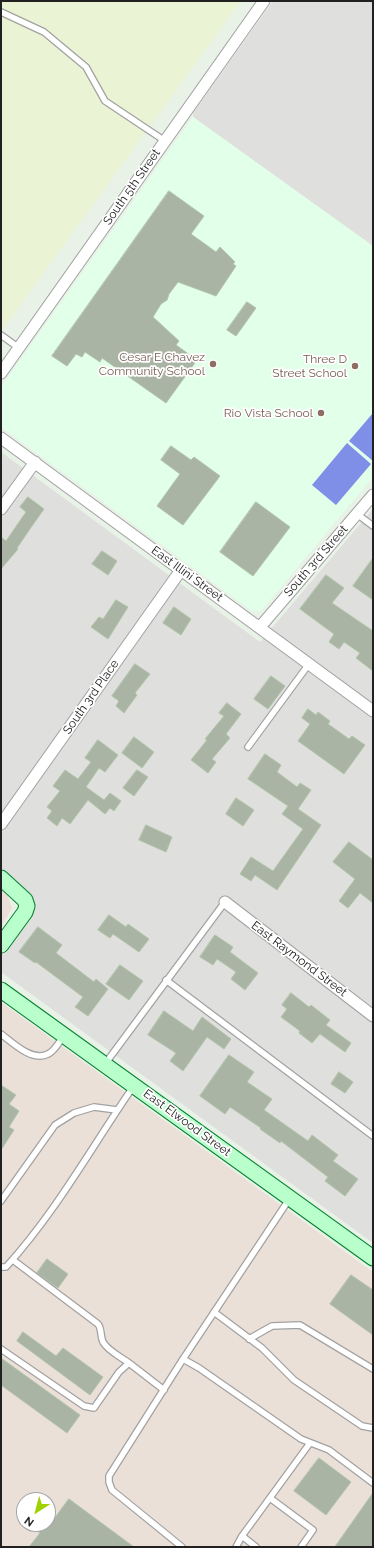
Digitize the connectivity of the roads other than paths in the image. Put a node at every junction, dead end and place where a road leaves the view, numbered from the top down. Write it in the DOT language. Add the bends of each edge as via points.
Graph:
graph roads {
  1 [pos="264,1"];
  2 [pos="1,12"];
  3 [pos="165,141"];
  4 [pos="1,335"];
  5 [pos="19,348"];
  6 [pos="1,373"];
  7 [pos="1,438"];
  8 [pos="35,462"];
  9 [pos="373,495"];
  10 [pos="1,509"];
  11 [pos="357,514"];
  12 [pos="373,526"];
  13 [pos="181,570"];
  14 [pos="260,627"];
  15 [pos="309,664"];
  16 [pos="373,711"];
  17 [pos="248,747"];
  18 [pos="1,824"];
  19 [pos="1,878"];
  20 [pos="225,902"];
  21 [pos="1,944"];
  22 [pos="166,980"];
  23 [pos="1,990"];
  24 [pos="373,1016"];
  25 [pos="1,1034"];
  26 [pos="65,1035"];
  27 [pos="105,1064"];
  28 [pos="134,1085"];
  29 [pos="117,1110"];
  30 [pos="373,1136"];
  31 [pos="290,1198"];
  32 [pos="1,1201"];
  33 [pos="373,1258"];
  34 [pos="12,1260"];
  35 [pos="1,1267"];
  36 [pos="214,1312"];
  37 [pos="249,1339"];
  38 [pos="1,1349"];
  39 [pos="183,1359"];
  40 [pos="129,1363"];
  41 [pos="373,1369"];
  42 [pos="164,1390"];
  43 [pos="373,1428"];
  44 [pos="310,1443"];
  45 [pos="373,1484"];
  46 [pos="270,1498"];
  47 [pos="242,1536"];
  48 [pos="182,1547"];
  49 [pos="236,1547"];
  50 [pos="256,1547"];
  51 [pos="301,1547"];
  1 -- 3 [label="street, South 5th Street"];
  2 -- 3 [label="lane" via="44,32 86,67 105,100"];
  3 -- 5 [label="street, South 5th Street"];
  4 -- 5 [label="lane"];
  5 -- 6 [label="street, South 5th Street"];
  7 -- 8 [label="street, East Illini Street"];
  8 -- 10 [label="street"];
  8 -- 13 [label="street, East Illini Street"];
  9 -- 11 [label="street, South 3rd Street"];
  11 -- 12 [label="lane"];
  11 -- 14 [label="street, South 3rd Street"];
  13 -- 14 [label="street, East Illini Street"];
  13 -- 18 [label="street, South 3rd Place"];
  14 -- 15 [label="street, East Illini Street"];
  15 -- 16 [label="street, East Illini Street"];
  15 -- 17 [label="lane"];
  19 -- 21 [label="street" via="25,900 28,906"];
  20 -- 22 [label="lane"];
  20 -- 24 [label="street, East Raymond Street"];
  22 -- 27 [label="lane"];
  22 -- 30 [label="lane"];
  23 -- 26 [label="street, East Elwood Street"];
  25 -- 26 [label="lane" via="38,1056 48,1054"];
  26 -- 27 [label="street, East Elwood Street"];
  27 -- 28 [label="street, East Elwood Street"];
  28 -- 29 [label="lane"];
  28 -- 31 [label="street, East Elwood Street"];
  29 -- 32 [label="lane" via="94,1107 74,1113 55,1125"];
  29 -- 34 [label="lane" via="83,1165"];
  31 -- 33 [label="street, East Elwood Street"];
  31 -- 36 [label="lane"];
  34 -- 35 [label="lane" via="6,1267"];
  34 -- 40 [label="lane" via="98,1324 106,1346"];
  36 -- 37 [label="lane"];
  36 -- 39 [label="lane"];
  37 -- 41 [label="lane" via="272,1326 300,1325"];
  37 -- 43 [label="lane" via="262,1348 294,1380 362,1426"];
  38 -- 40 [label="lane" via="90,1408 94,1408 119,1372"];
  39 -- 42 [label="lane"];
  39 -- 44 [label="lane"];
  40 -- 42 [label="lane"];
  42 -- 48 [label="lane" via="109,1476 109,1482 112,1490"];
  44 -- 45 [label="lane" via="329,1450"];
  44 -- 46 [label="lane"];
  46 -- 47 [label="lane"];
  46 -- 51 [label="lane" via="312,1530"];
  47 -- 49 [label="lane"];
  47 -- 50 [label="lane"];
}
